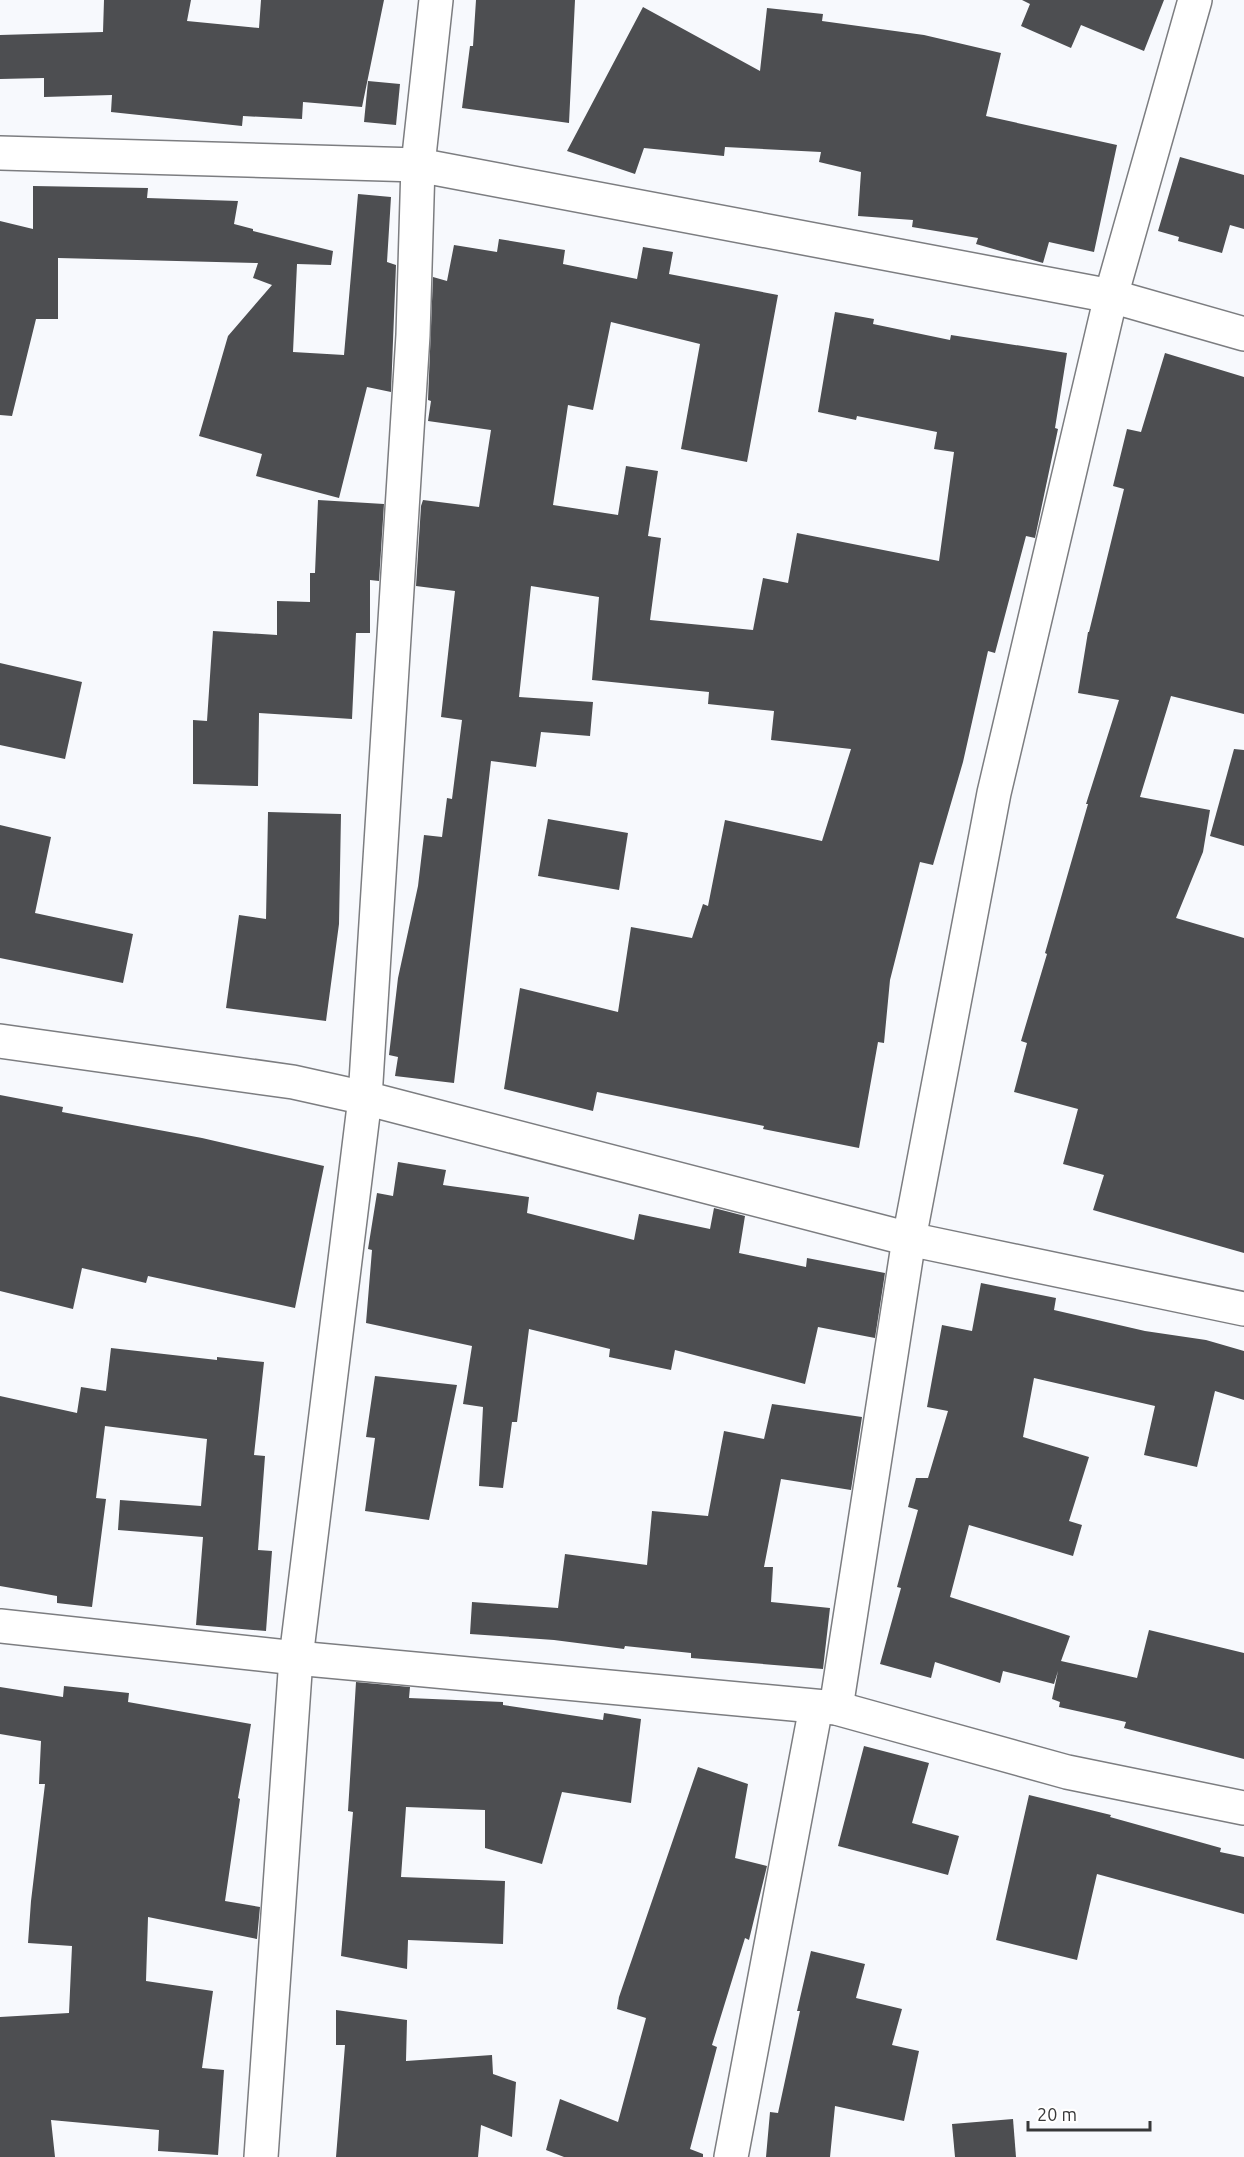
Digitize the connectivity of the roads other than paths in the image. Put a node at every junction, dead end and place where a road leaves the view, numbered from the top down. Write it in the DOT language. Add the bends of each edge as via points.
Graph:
graph roads {
  1 [pos="436,0"];
  2 [pos="1196,0"];
  3 [pos="0,153"];
  4 [pos="418,165"];
  5 [pos="1111,296"];
  6 [pos="1244,334"];
  7 [pos="0,1041"];
  8 [pos="365,1098"];
  9 [pos="909,1239"];
  10 [pos="1244,1309"];
  11 [pos="0,1626"];
  12 [pos="296,1658"];
  13 [pos="826,1708"];
  14 [pos="1244,1808"];
  15 [pos="261,2157"];
  16 [pos="731,2157"];
  1 -- 4 [label="street"];
  2 -- 5 [label="street"];
  3 -- 4 [label="street"];
  4 -- 5 [label="street"];
  4 -- 8 [label="street" via="413,335"];
  5 -- 6 [label="street"];
  5 -- 9 [label="street" via="994,793"];
  7 -- 8 [label="street" via="293,1082"];
  8 -- 9 [label="street"];
  8 -- 12 [label="street"];
  9 -- 10 [label="street"];
  9 -- 13 [label="street"];
  11 -- 12 [label="street"];
  12 -- 13 [label="street"];
  12 -- 15 [label="street"];
  13 -- 14 [label="street" via="1067,1772"];
  13 -- 16 [label="street"];
}
